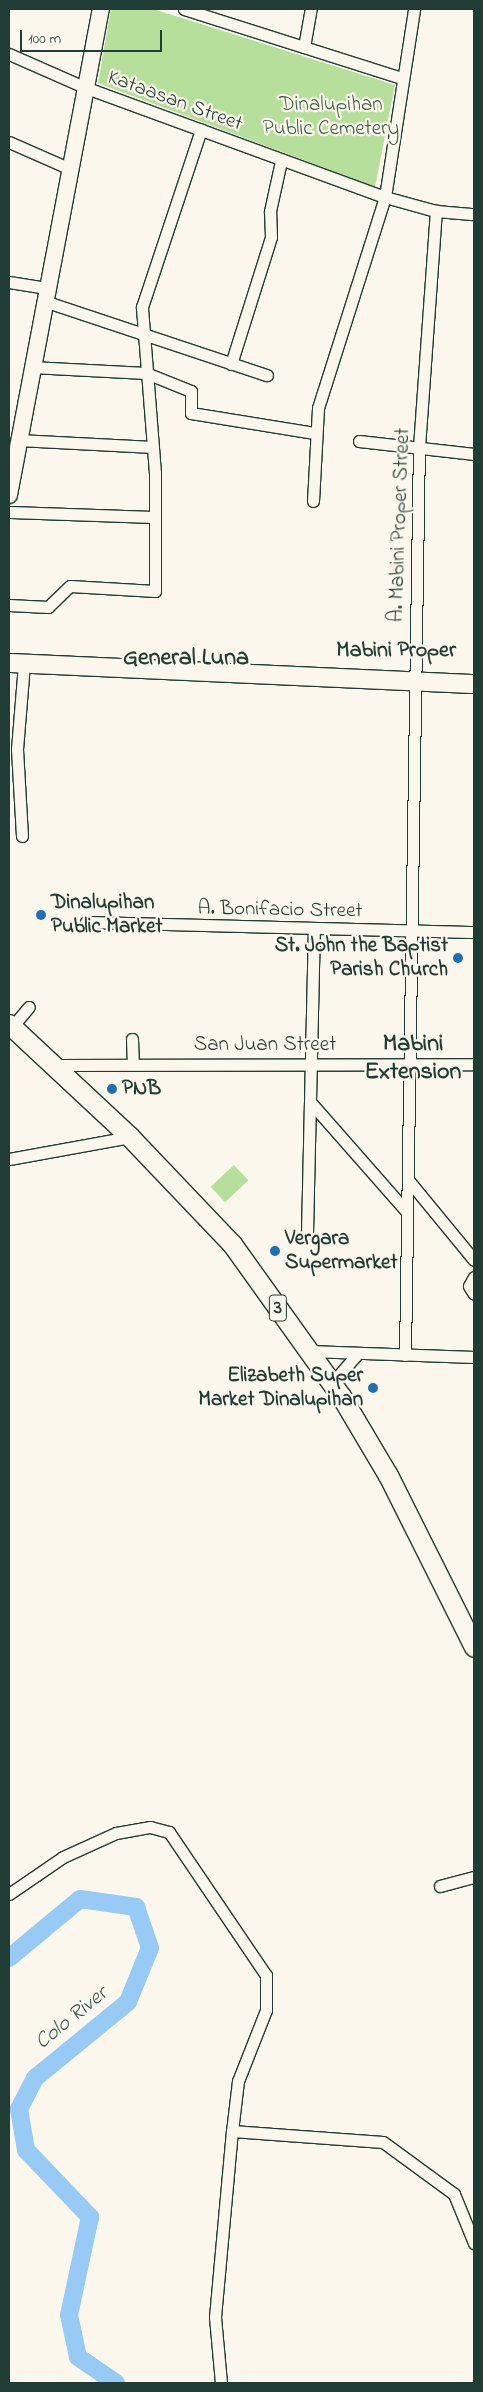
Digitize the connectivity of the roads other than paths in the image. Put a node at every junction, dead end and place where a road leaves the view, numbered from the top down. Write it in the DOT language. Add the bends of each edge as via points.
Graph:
graph roads {
  1 [pos="102,9"];
  2 [pos="184,9"];
  3 [pos="311,9"];
  4 [pos="414,9"];
  5 [pos="210,13"];
  6 [pos="304,47"];
  7 [pos="9,54"];
  8 [pos="402,78"];
  9 [pos="84,87"];
  10 [pos="201,130"];
  11 [pos="9,142"];
  12 [pos="281,160"];
  13 [pos="68,168"];
  14 [pos="385,198"];
  15 [pos="436,211"];
  16 [pos="474,214"];
  17 [pos="9,282"];
  18 [pos="45,295"];
  19 [pos="142,334"];
  20 [pos="231,364"];
  21 [pos="31,367"];
  22 [pos="146,373"];
  23 [pos="267,375"];
  24 [pos="314,433"];
  25 [pos="18,440"];
  26 [pos="359,440"];
  27 [pos="153,447"];
  28 [pos="419,447"];
  29 [pos="474,454"];
  30 [pos="9,495"];
  31 [pos="313,501"];
  32 [pos="9,512"];
  33 [pos="155,517"];
  34 [pos="9,605"];
  35 [pos="16,663"];
  36 [pos="414,680"];
  37 [pos="474,684"];
  38 [pos="13,749"];
  39 [pos="22,836"];
  40 [pos="86,922"];
  41 [pos="314,930"];
  42 [pos="411,931"];
  43 [pos="474,932"];
  44 [pos="29,1007"];
  45 [pos="10,1026"];
  46 [pos="132,1039"];
  47 [pos="311,1063"];
  48 [pos="411,1063"];
  49 [pos="133,1064"];
  50 [pos="474,1064"];
  51 [pos="55,1065"];
  52 [pos="312,1104"];
  53 [pos="130,1136"];
  54 [pos="9,1159"];
  55 [pos="409,1181"];
  56 [pos="407,1212"];
  57 [pos="307,1233"];
  58 [pos="474,1260"];
  59 [pos="474,1277"];
  60 [pos="474,1294"];
  61 [pos="309,1351"];
  62 [pos="356,1354"];
  63 [pos="405,1355"];
  64 [pos="474,1357"];
  65 [pos="332,1383"];
  66 [pos="474,1647"];
  67 [pos="474,1877"];
  68 [pos="440,1886"];
  69 [pos="9,1894"];
  70 [pos="232,2131"];
  71 [pos="474,2243"];
  72 [pos="221,2383"];
  1 -- 9 [label="main road"];
  2 -- 5 [label="street"];
  3 -- 6 [label="street"];
  4 -- 8 [label="street"];
  5 -- 6 [label="street"];
  6 -- 8 [label="street"];
  7 -- 9 [label="street, Kataasan Street"];
  8 -- 14 [label="street"];
  9 -- 10 [label="street, Kataasan Street"];
  9 -- 13 [label="main road"];
  10 -- 12 [label="street, Kataasan Street"];
  10 -- 19 [label="street" via="142,306"];
  11 -- 13 [label="street"];
  12 -- 14 [label="street, Kataasan Street"];
  12 -- 20 [label="street" via="270,211 271,237"];
  13 -- 18 [label="main road"];
  14 -- 15 [label="street, Kataasan Street"];
  14 -- 24 [label="street"];
  15 -- 16 [label="street, Kataasan Street"];
  15 -- 28 [label="street, A. Mabini Proper Street"];
  17 -- 18 [label="street"];
  18 -- 19 [label="street"];
  18 -- 21 [label="main road"];
  19 -- 20 [label="street"];
  19 -- 22 [label="street"];
  20 -- 23 [label="street"];
  21 -- 22 [label="street"];
  21 -- 25 [label="main road"];
  22 -- 24 [label="street" via="191,391 191,413"];
  22 -- 27 [label="street"];
  24 -- 31 [label="street"];
  25 -- 27 [label="street"];
  25 -- 30 [label="main road"];
  26 -- 28 [label="street"];
  27 -- 33 [label="street"];
  28 -- 29 [label="street"];
  28 -- 36 [label="street, A. Mabini Proper Street"];
  32 -- 33 [label="street"];
  33 -- 34 [label="street" via="155,591 70,586 48,607"];
  35 -- 36 [label="main road"];
  35 -- 38 [label="street"];
  36 -- 37 [label="main road"];
  36 -- 42 [label="street, A. Mabini Proper Street"];
  38 -- 39 [label="street"];
  40 -- 41 [label="street, A. Bonifacio Street"];
  41 -- 42 [label="street, A. Bonifacio Street"];
  41 -- 47 [label="street"];
  42 -- 43 [label="street, A. Bonifacio Street"];
  42 -- 48 [label="street, A. Mabini Proper Street"];
  44 -- 45 [label="street"];
  45 -- 51 [label="highway, 3"];
  46 -- 49 [label="street"];
  47 -- 48 [label="street, San Juan Street"];
  47 -- 49 [label="street, San Juan Street"];
  47 -- 52 [label="street"];
  48 -- 50 [label="street, San Juan Street"];
  48 -- 55 [label="street, A. Mabini Proper Street"];
  49 -- 51 [label="street, San Juan Street"];
  51 -- 53 [label="highway, 3"];
  52 -- 56 [label="street"];
  52 -- 57 [label="street"];
  53 -- 54 [label="street"];
  53 -- 61 [label="highway, 3" via="232,1244"];
  55 -- 56 [label="street, A. Mabini Proper Street"];
  55 -- 58 [label="street"];
  56 -- 63 [label="street, A. Mabini Proper Street"];
  59 -- 60 [label="street" via="469,1286"];
  61 -- 62 [label="street"];
  61 -- 65 [label="highway, 3"];
  62 -- 63 [label="street"];
  62 -- 65 [label="street"];
  63 -- 64 [label="street"];
  65 -- 66 [label="highway, 3" via="388,1475"];
  67 -- 68 [label="street"];
  69 -- 70 [label="street" via="63,1857 116,1833 150,1827 169,1832 266,1975 266,2010 238,2081"];
  70 -- 71 [label="street" via="383,2142 454,2194"];
  70 -- 72 [label="street" via="215,2317"];
}
